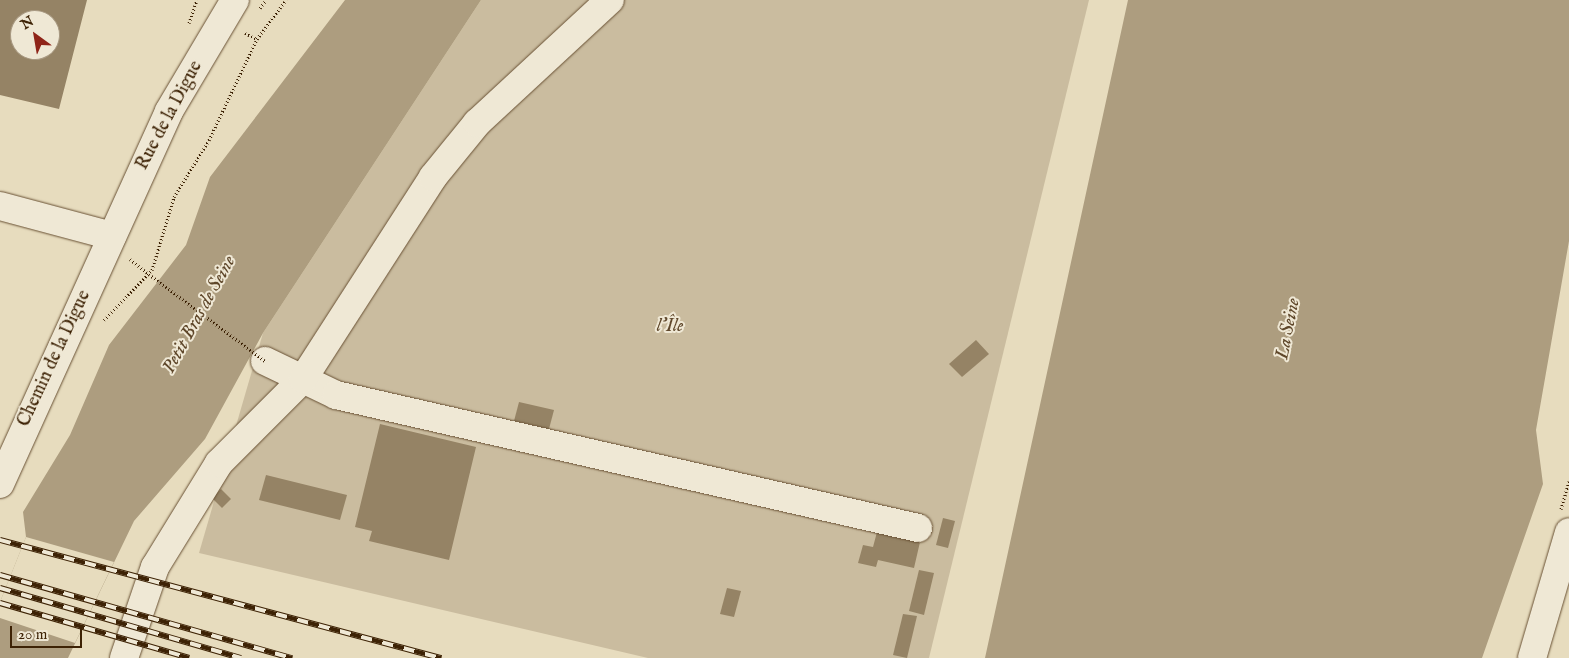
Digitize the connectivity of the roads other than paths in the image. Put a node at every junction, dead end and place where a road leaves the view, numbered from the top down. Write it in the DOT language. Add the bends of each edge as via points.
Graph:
graph roads {
  1 [pos="610,0"];
  2 [pos="229,11"];
  3 [pos="0,206"];
  4 [pos="112,236"];
  5 [pos="265,361"];
  6 [pos="303,379"];
  7 [pos="0,484"];
  8 [pos="918,528"];
  9 [pos="1569,532"];
  10 [pos="124,658"];
  11 [pos="1532,658"];
  1 -- 6 [label="street" via="477,123 446,161 337,321"];
  2 -- 4 [label="street, Rue de la Digue" via="169,111"];
  3 -- 4 [label="street"];
  4 -- 7 [label="street, Chemin de la Digue"];
  5 -- 6 [label="street"];
  6 -- 8 [label="street" via="336,395"];
  6 -- 10 [label="street" via="219,463 155,567"];
  9 -- 11 [label="street"];
}
